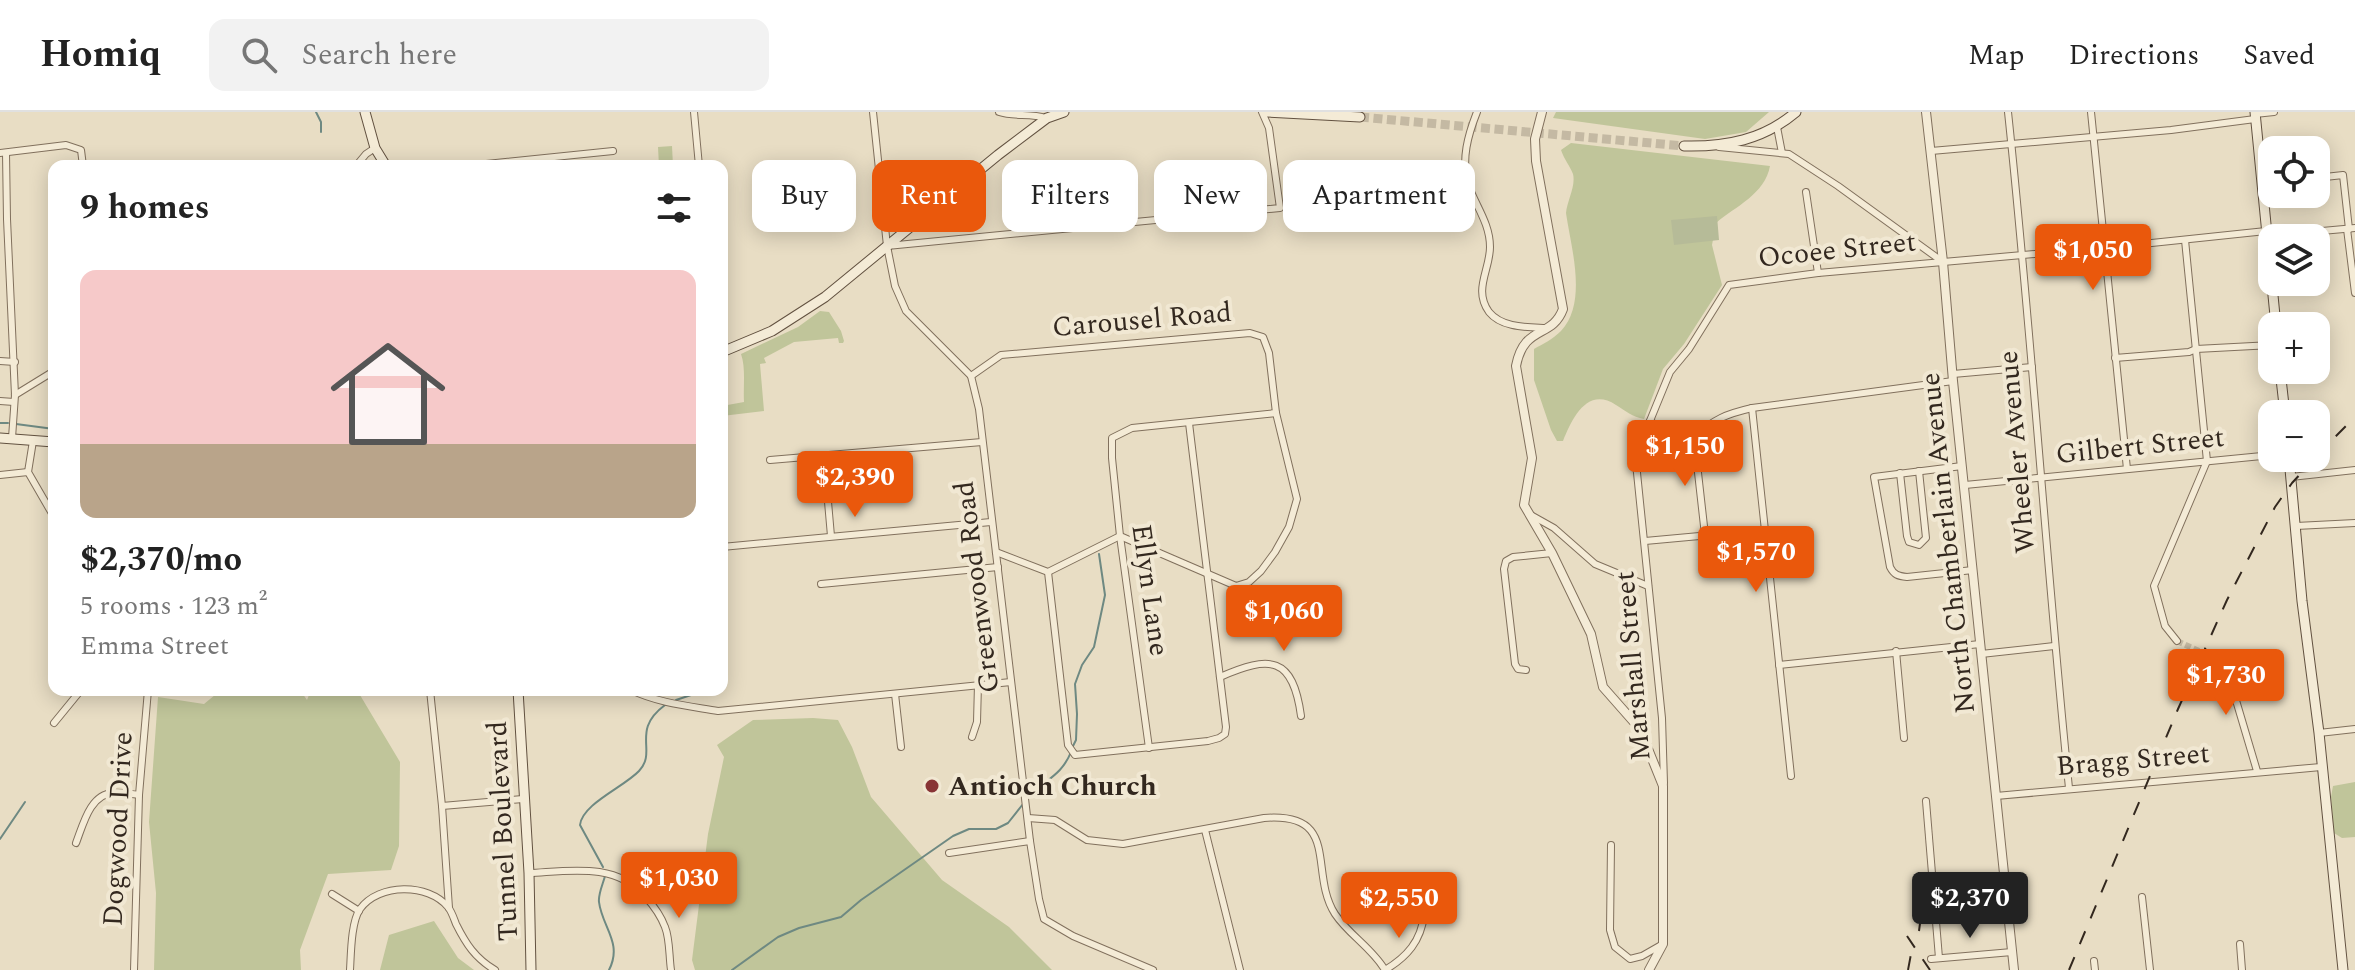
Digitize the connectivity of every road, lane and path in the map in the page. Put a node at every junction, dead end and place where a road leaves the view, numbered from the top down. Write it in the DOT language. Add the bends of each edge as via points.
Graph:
graph roads {
  1 [pos="365,112"];
  2 [pos="694,112"];
  3 [pos="873,112"];
  4 [pos="999,112"];
  5 [pos="1064,112"];
  6 [pos="1264,112"];
  7 [pos="1477,112"];
  8 [pos="1542,112"];
  9 [pos="1796,112"];
  10 [pos="1926,112"];
  11 [pos="2008,112"];
  12 [pos="2091,112"];
  13 [pos="2274,112"];
  14 [pos="2255,115"];
  15 [pos="1360,117"];
  16 [pos="1047,118"];
  17 [pos="1777,127"];
  18 [pos="2259,136"];
  19 [pos="2093,137"];
  20 [pos="2012,145"];
  21 [pos="1684,146"];
  22 [pos="1716,147"];
  23 [pos="375,148"];
  24 [pos="613,151"];
  25 [pos="1931,151"];
  26 [pos="3,153"];
  27 [pos="1786,154"];
  28 [pos="82,160"];
  29 [pos="361,160"];
  30 [pos="382,160"];
  31 [pos="525,160"];
  32 [pos="698,160"];
  33 [pos="2330,176"];
  34 [pos="1806,192"];
  35 [pos="3,221"];
  36 [pos="2350,229"];
  37 [pos="2330,230"];
  38 [pos="2258,235"];
  39 [pos="2185,240"];
  40 [pos="887,246"];
  41 [pos="2104,248"];
  42 [pos="2022,255"];
  43 [pos="1943,262"];
  44 [pos="1818,273"];
  45 [pos="2355,293"];
  46 [pos="1546,328"];
  47 [pos="2258,346"];
  48 [pos="728,349"];
  49 [pos="2196,349"];
  50 [pos="2115,358"];
  51 [pos="0,361"];
  52 [pos="15,362"];
  53 [pos="2032,367"];
  54 [pos="48,375"];
  55 [pos="971,376"];
  56 [pos="1953,377"];
  57 [pos="15,398"];
  58 [pos="0,401"];
  59 [pos="1752,408"];
  60 [pos="1276,413"];
  61 [pos="1650,421"];
  62 [pos="1189,423"];
  63 [pos="1694,437"];
  64 [pos="0,438"];
  65 [pos="12,438"];
  66 [pos="33,441"];
  67 [pos="48,442"];
  68 [pos="982,442"];
  69 [pos="824,456"];
  70 [pos="2258,456"];
  71 [pos="770,460"];
  72 [pos="2207,461"];
  73 [pos="1962,466"];
  74 [pos="2127,469"];
  75 [pos="2355,470"];
  76 [pos="1919,471"];
  77 [pos="28,472"];
  78 [pos="2290,472"];
  79 [pos="1900,473"];
  80 [pos="0,475"];
  81 [pos="2291,477"];
  82 [pos="2041,478"];
  83 [pos="1965,485"];
  84 [pos="48,507"];
  85 [pos="1528,513"];
  86 [pos="991,522"];
  87 [pos="2355,523"];
  88 [pos="2296,526"];
  89 [pos="1765,530"];
  90 [pos="1705,535"];
  91 [pos="831,536"];
  92 [pos="1120,536"];
  93 [pos="1645,541"];
  94 [pos="728,546"];
  95 [pos="996,551"];
  96 [pos="1552,553"];
  97 [pos="998,567"];
  98 [pos="1973,570"];
  99 [pos="1048,572"];
  100 [pos="1207,575"];
  101 [pos="821,584"];
  102 [pos="1648,586"];
  103 [pos="2177,641"];
  104 [pos="1980,644"];
  105 [pos="2054,646"];
  106 [pos="1896,651"];
  107 [pos="1981,654"];
  108 [pos="2208,655"];
  109 [pos="1779,665"];
  110 [pos="1526,670"];
  111 [pos="1220,677"];
  112 [pos="1011,682"];
  113 [pos="978,684"];
  114 [pos="895,694"];
  115 [pos="76,696"];
  116 [pos="147,696"];
  117 [pos="431,696"];
  118 [pos="518,696"];
  119 [pos="642,696"];
  120 [pos="1301,716"];
  121 [pos="54,723"];
  122 [pos="2355,729"];
  123 [pos="2319,733"];
  124 [pos="972,737"];
  125 [pos="1904,738"];
  126 [pos="901,747"];
  127 [pos="1149,748"];
  128 [pos="2321,767"];
  129 [pos="2257,771"];
  130 [pos="1791,776"];
  131 [pos="1663,786"];
  132 [pos="2069,788"];
  133 [pos="139,795"];
  134 [pos="1996,796"];
  135 [pos="523,799"];
  136 [pos="1926,801"];
  137 [pos="442,806"];
  138 [pos="1028,818"];
  139 [pos="1205,830"];
  140 [pos="1030,841"];
  141 [pos="76,843"];
  142 [pos="1611,845"];
  143 [pos="949,853"];
  144 [pos="662,864"];
  145 [pos="529,873"];
  146 [pos="639,889"];
  147 [pos="332,894"];
  148 [pos="2142,897"];
  149 [pos="449,908"];
  150 [pos="359,911"];
  151 [pos="1424,915"];
  152 [pos="1663,944"];
  153 [pos="2240,944"];
  154 [pos="2012,952"];
  155 [pos="2094,961"];
  156 [pos="134,970"];
  157 [pos="350,970"];
  158 [pos="495,970"];
  159 [pos="531,970"];
  160 [pos="671,970"];
  161 [pos="1153,970"];
  162 [pos="1240,970"];
  163 [pos="1385,970"];
  164 [pos="1649,970"];
  165 [pos="2014,970"];
  166 [pos="2095,970"];
  167 [pos="2150,970"];
  168 [pos="2242,970"];
  169 [pos="2343,970"];
  1 -- 23 [label="main road"];
  2 -- 32 [label="street"];
  3 -- 40 [label="street"];
  4 -- 16 [label="street"];
  5 -- 16 [label="main road"];
  6 -- 15 [label="main road"];
  6 -- 40 [label="street" via="1280,208"];
  7 -- 46 [label="street" via="1464,155 1468,183 1488,233 1481,290 1496,319"];
  8 -- 46 [label="street" via="1536,161 1563,309"];
  9 -- 17 [label="main road"];
  10 -- 25 [label="street, North Chamberlain Avenue"];
  11 -- 20 [label="street, Wheeler Avenue"];
  12 -- 19 [label="street"];
  13 -- 14 [label="street"];
  14 -- 18 [label="main road"];
  14 -- 19 [label="street"];
  16 -- 40 [label="main road"];
  17 -- 22 [label="main road"];
  17 -- 27 [label="street"];
  19 -- 20 [label="street"];
  19 -- 41 [label="street"];
  20 -- 25 [label="street"];
  20 -- 42 [label="street, Wheeler Avenue"];
  21 -- 22 [label="main road"];
  22 -- 27 [label="street"];
  23 -- 29 [label="street"];
  23 -- 30 [label="main road"];
  24 -- 31 [label="street"];
  25 -- 43 [label="street, North Chamberlain Avenue"];
  26 -- 28 [label="street" via="66,145 81,150"];
  26 -- 35 [label="street"];
  27 -- 43 [label="street, Ocoee Street"];
  33 -- 36 [label="street" via="2343,175"];
  34 -- 44 [label="street"];
  35 -- 52 [label="street"];
  36 -- 37 [label="street, Ocoee Street"];
  36 -- 45 [label="street"];
  38 -- 39 [label="street, Ocoee Street"];
  39 -- 41 [label="street, Ocoee Street"];
  39 -- 49 [label="street"];
  40 -- 48 [label="main road" via="786,324"];
  40 -- 55 [label="street" via="906,311"];
  41 -- 42 [label="street, Ocoee Street"];
  41 -- 50 [label="street"];
  42 -- 43 [label="street, Ocoee Street"];
  42 -- 53 [label="street, Wheeler Avenue"];
  43 -- 44 [label="street, Ocoee Street"];
  43 -- 56 [label="street, North Chamberlain Avenue"];
  44 -- 61 [label="street, Ocoee Street" via="1729,285 1670,372"];
  46 -- 85 [label="street" via="1524,343 1516,366 1532,458 1524,497"];
  47 -- 49 [label="street"];
  49 -- 50 [label="street"];
  49 -- 72 [label="street"];
  50 -- 74 [label="street"];
  51 -- 52 [label="street"];
  52 -- 57 [label="street"];
  53 -- 56 [label="street"];
  53 -- 82 [label="street, Wheeler Avenue"];
  54 -- 57 [label="street"];
  55 -- 60 [label="street, Carousel Road" via="1001,355 1250,333 1263,337 1269,353"];
  55 -- 68 [label="street, Greenwood Road"];
  56 -- 59 [label="street"];
  56 -- 73 [label="street, North Chamberlain Avenue"];
  57 -- 58 [label="street"];
  57 -- 65 [label="street"];
  59 -- 63 [label="street" via="1727,413"];
  59 -- 89 [label="street"];
  60 -- 62 [label="street"];
  60 -- 100 [label="street, Carousel Road" via="1297,499 1289,527 1249,582 1236,586"];
  61 -- 63 [label="street" via="1673,437"];
  61 -- 93 [label="street, Ocoee Street" via="1636,463"];
  62 -- 92 [label="street, Ellyn Lane" via="1132,428 1112,438"];
  62 -- 100 [label="street"];
  63 -- 90 [label="street"];
  64 -- 65 [label="main road"];
  65 -- 66 [label="main road"];
  66 -- 67 [label="main road"];
  66 -- 77 [label="street"];
  68 -- 69 [label="street"];
  68 -- 86 [label="street, Greenwood Road"];
  69 -- 71 [label="street"];
  69 -- 91 [label="street"];
  70 -- 72 [label="street, Gilbert Street"];
  72 -- 74 [label="street, Gilbert Street"];
  72 -- 103 [label="street" via="2154,586 2165,626"];
  73 -- 76 [label="street"];
  73 -- 83 [label="street, North Chamberlain Avenue"];
  74 -- 82 [label="street, Gilbert Street"];
  75 -- 81 [label="street"];
  76 -- 79 [label="street"];
  76 -- 79 [label="street" via="1926,538 1919,545 1907,536"];
  77 -- 80 [label="street"];
  77 -- 84 [label="street"];
  78 -- 81 [label="main road"];
  79 -- 98 [label="street" via="1874,477 1893,573 1907,577"];
  81 -- 88 [label="main road"];
  82 -- 83 [label="street, Gilbert Street"];
  82 -- 105 [label="street, Wheeler Avenue"];
  83 -- 98 [label="street, North Chamberlain Avenue"];
  85 -- 96 [label="street"];
  85 -- 102 [label="street" via="1595,564"];
  86 -- 91 [label="street"];
  86 -- 95 [label="street, Greenwood Road"];
  87 -- 88 [label="street"];
  88 -- 123 [label="main road"];
  89 -- 90 [label="street"];
  89 -- 109 [label="street"];
  90 -- 93 [label="street"];
  91 -- 94 [label="street"];
  92 -- 99 [label="street"];
  92 -- 100 [label="street, Carousel Road"];
  92 -- 127 [label="street, Ellyn Lane"];
  93 -- 102 [label="street, Marshall Street"];
  95 -- 97 [label="street, Greenwood Road"];
  95 -- 99 [label="street"];
  96 -- 110 [label="street" via="1513,557 1504,569 1515,664"];
  96 -- 131 [label="street" via="1591,634 1603,687 1640,729"];
  97 -- 101 [label="street"];
  97 -- 112 [label="street, Greenwood Road"];
  98 -- 104 [label="street, North Chamberlain Avenue"];
  99 -- 127 [label="street" via="1068,745 1075,755"];
  100 -- 111 [label="street"];
  102 -- 131 [label="street, Marshall Street" via="1662,718"];
  104 -- 106 [label="street"];
  104 -- 107 [label="street, North Chamberlain Avenue"];
  105 -- 107 [label="street"];
  105 -- 132 [label="street, Wheeler Avenue"];
  106 -- 109 [label="street"];
  106 -- 125 [label="street"];
  107 -- 134 [label="street, North Chamberlain Avenue"];
  108 -- 129 [label="street" via="2227,670"];
  109 -- 130 [label="street"];
  111 -- 120 [label="street" via="1249,664 1286,671 1296,687"];
  111 -- 127 [label="street" via="1225,734"];
  112 -- 113 [label="street"];
  112 -- 138 [label="street, Greenwood Road"];
  113 -- 114 [label="street"];
  113 -- 124 [label="street"];
  114 -- 119 [label="street" via="718,711"];
  114 -- 126 [label="street"];
  115 -- 121 [label="street"];
  116 -- 133 [label="street, Dogwood Drive"];
  117 -- 137 [label="street"];
  118 -- 135 [label="main road, Tunnel Boulevard"];
  122 -- 123 [label="street"];
  123 -- 128 [label="main road"];
  128 -- 129 [label="street, Bragg Street"];
  128 -- 169 [label="main road"];
  129 -- 132 [label="street, Bragg Street"];
  131 -- 152 [label="street"];
  132 -- 134 [label="street, Bragg Street"];
  133 -- 141 [label="street" via="103,795 88,813"];
  133 -- 156 [label="street, Dogwood Drive"];
  134 -- 154 [label="street, North Chamberlain Avenue"];
  135 -- 137 [label="street"];
  135 -- 145 [label="main road, Tunnel Boulevard"];
  136 -- 154 [label="street" via="1935,958"];
  137 -- 149 [label="street"];
  138 -- 139 [label="street" via="1055,820 1087,840 1106,844"];
  138 -- 140 [label="street, Greenwood Road"];
  139 -- 162 [label="street"];
  139 -- 163 [label="street" via="1282,816 1306,826 1319,845 1322,880 1335,914"];
  140 -- 143 [label="street"];
  140 -- 161 [label="street, Greenwood Road" via="1044,919"];
  142 -- 152 [label="street" via="1610,930 1615,947 1630,959"];
  144 -- 146 [label="street"];
  145 -- 146 [label="street" via="613,873"];
  145 -- 159 [label="main road, Tunnel Boulevard"];
  146 -- 160 [label="street" via="666,928"];
  147 -- 150 [label="street"];
  148 -- 167 [label="street"];
  149 -- 150 [label="street" via="435,896 409,889 389,890"];
  149 -- 158 [label="street" via="467,947"];
  150 -- 157 [label="street"];
  151 -- 163 [label="street" via="1411,950"];
  152 -- 164 [label="street"];
  153 -- 168 [label="street"];
  154 -- 165 [label="street, North Chamberlain Avenue"];
  155 -- 166 [label="street"];
}
